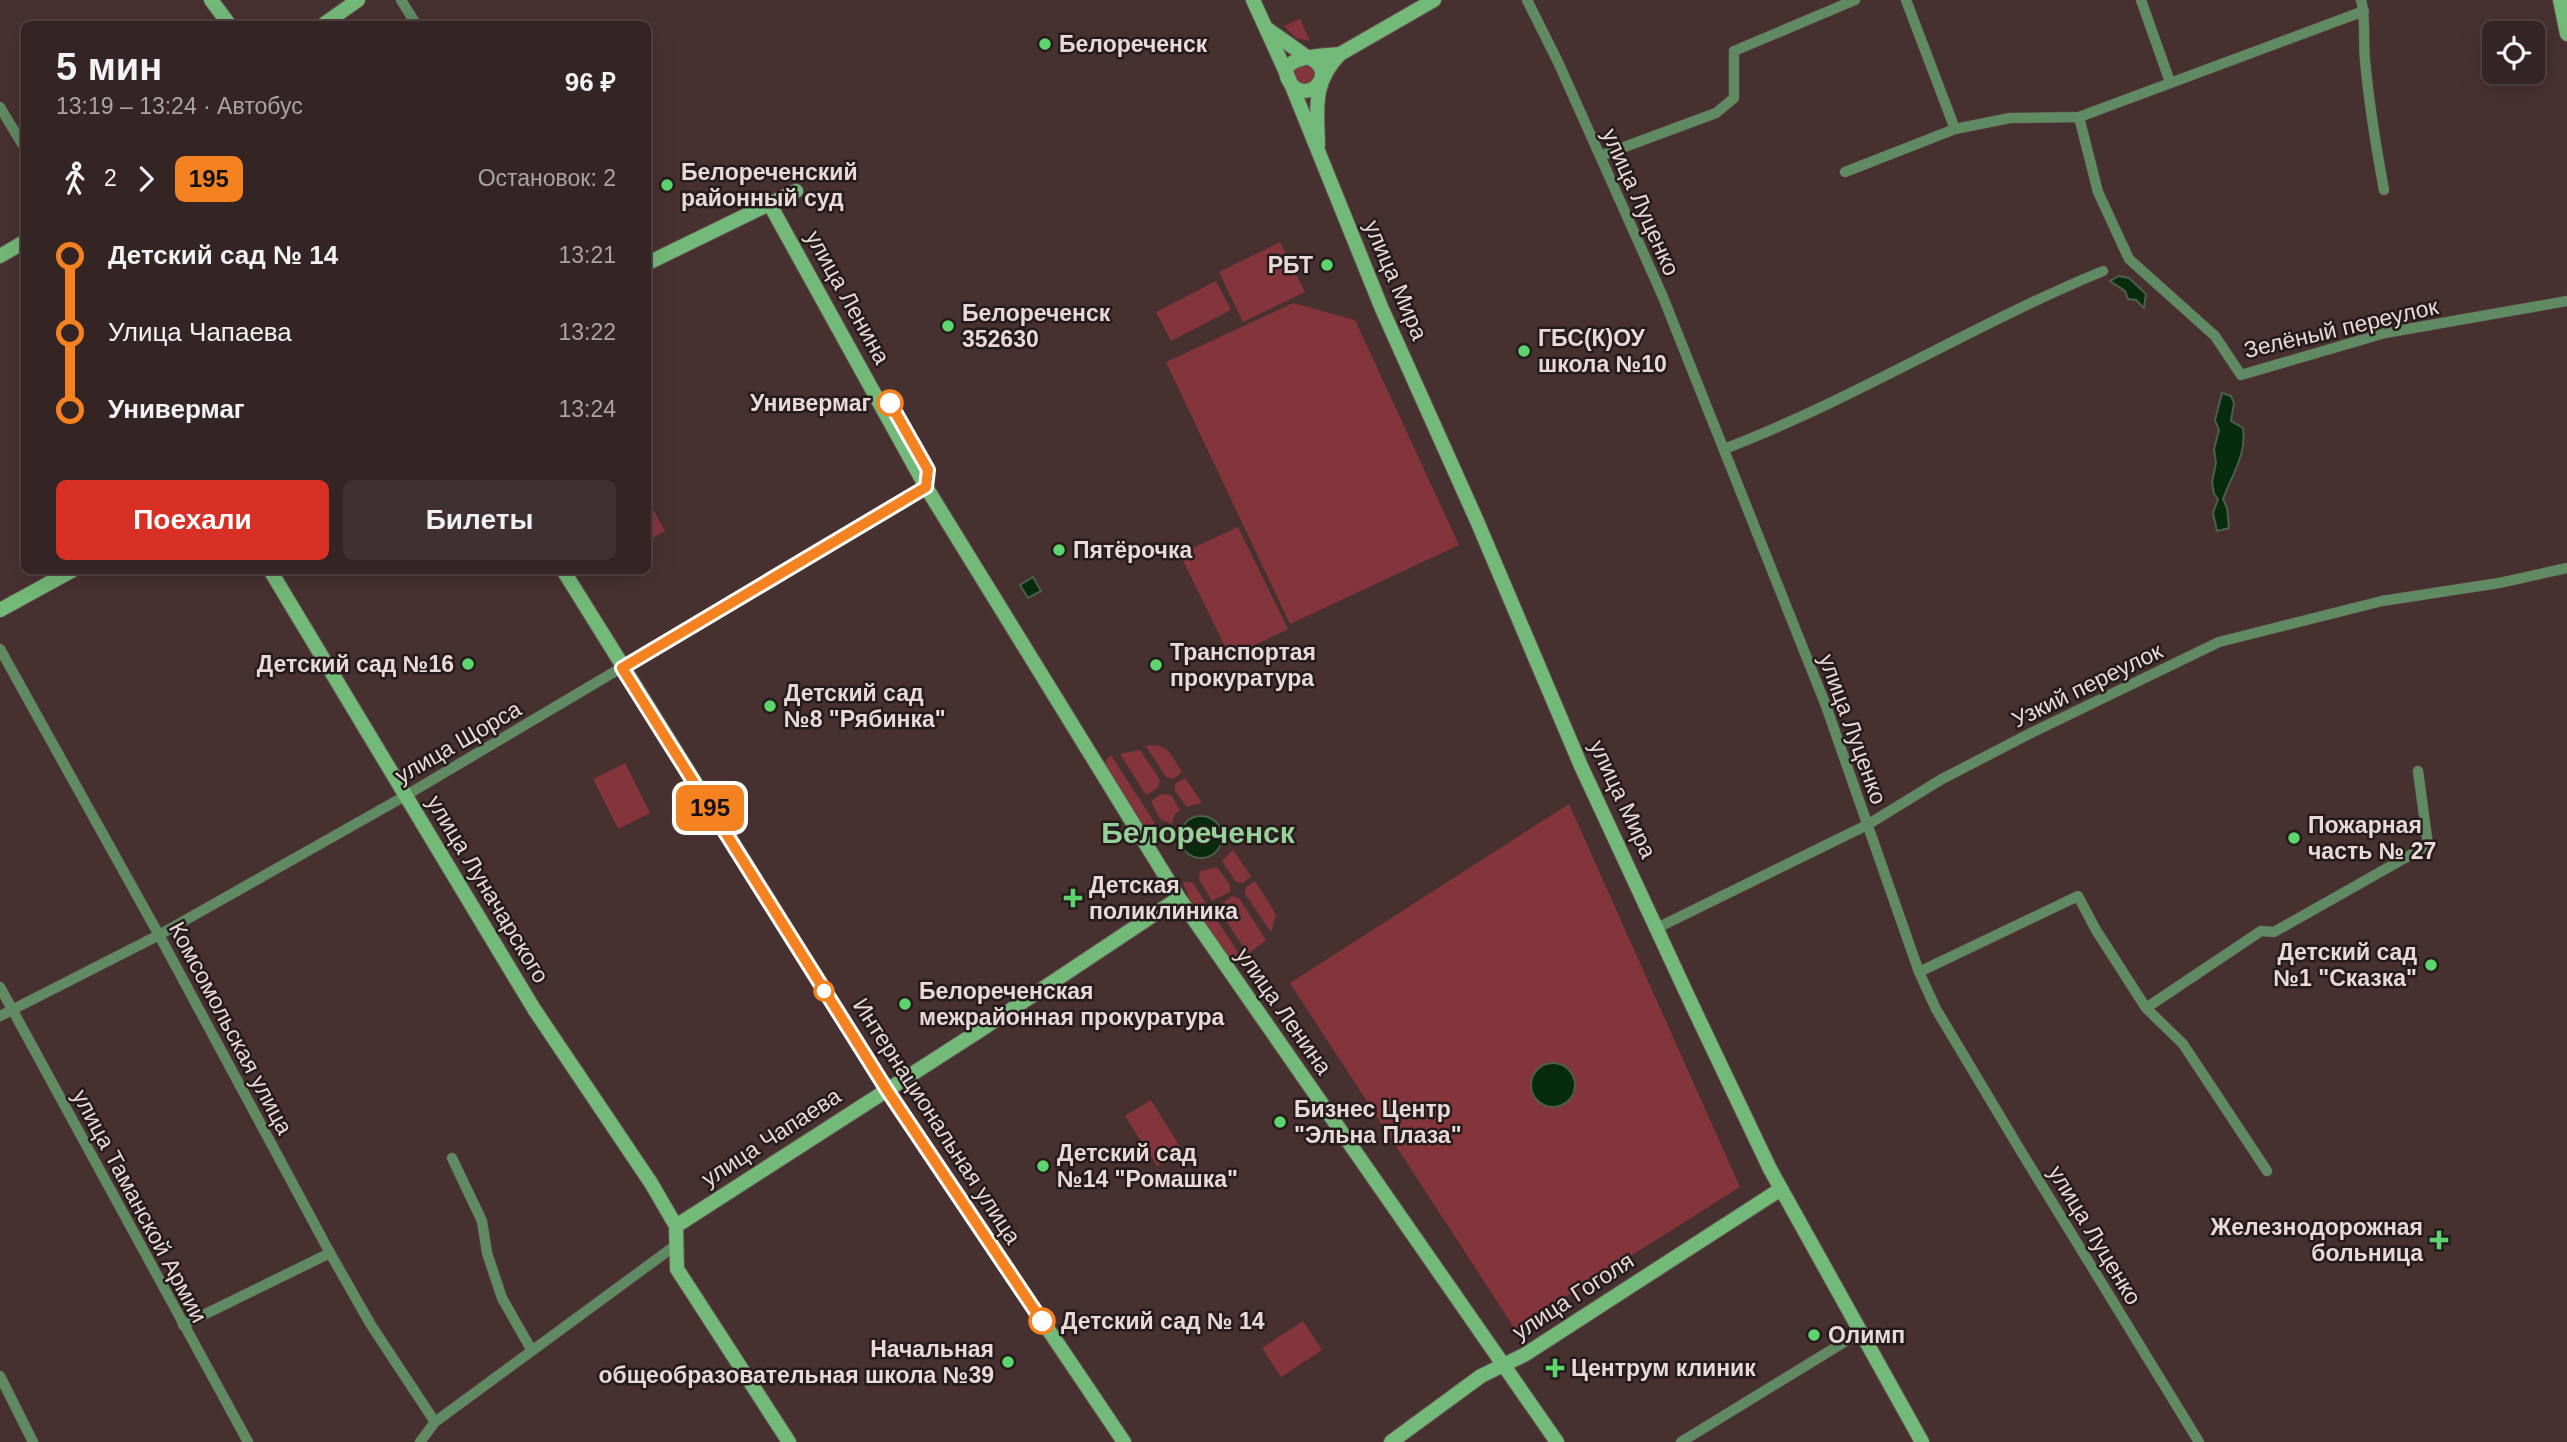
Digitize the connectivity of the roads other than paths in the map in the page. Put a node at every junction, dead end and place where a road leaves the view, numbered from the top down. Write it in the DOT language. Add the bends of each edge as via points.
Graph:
graph roads {
  1 [pos="211,0"];
  2 [pos="358,0"];
  3 [pos="401,0"];
  4 [pos="1253,0"];
  5 [pos="1434,0"];
  6 [pos="1527,0"];
  7 [pos="1855,0"];
  8 [pos="1906,0"];
  9 [pos="2141,0"];
  10 [pos="2361,0"];
  11 [pos="2560,0"];
  12 [pos="2364,11"];
  13 [pos="227,21"];
  14 [pos="328,21"];
  15 [pos="414,21"];
  16 [pos="1265,27"];
  17 [pos="2567,34"];
  18 [pos="1340,54"];
  19 [pos="1307,57"];
  20 [pos="1289,79"];
  21 [pos="1320,82"];
  22 [pos="2170,82"];
  23 [pos="0,107"];
  24 [pos="2079,117"];
  25 [pos="1955,129"];
  26 [pos="21,143"];
  27 [pos="1600,156"];
  28 [pos="1319,157"];
  29 [pos="1845,172"];
  30 [pos="2384,190"];
  31 [pos="796,191"];
  32 [pos="774,201"];
  33 [pos="21,244"];
  34 [pos="0,256"];
  35 [pos="651,262"];
  36 [pos="2103,271"];
  37 [pos="2567,301"];
  38 [pos="1724,449"];
  39 [pos="926,487"];
  40 [pos="2567,568"];
  41 [pos="66,574"];
  42 [pos="272,574"];
  43 [pos="565,574"];
  44 [pos="0,610"];
  45 [pos="0,649"];
  46 [pos="622,668"];
  47 [pos="2418,771"];
  48 [pos="405,796"];
  49 [pos="1867,825"];
  50 [pos="1179,898"];
  51 [pos="1657,929"];
  52 [pos="159,935"];
  53 [pos="1919,972"];
  54 [pos="0,987"];
  55 [pos="2146,1008"];
  56 [pos="13,1009"];
  57 [pos="0,1016"];
  58 [pos="887,1090"];
  59 [pos="452,1158"];
  60 [pos="2267,1171"];
  61 [pos="1781,1189"];
  62 [pos="676,1226"];
  63 [pos="676,1245"];
  64 [pos="330,1253"];
  65 [pos="183,1325"];
  66 [pos="1859,1333"];
  67 [pos="531,1349"];
  68 [pos="1503,1367"];
  69 [pos="0,1376"];
  70 [pos="435,1422"];
  71 [pos="33,1442"];
  72 [pos="248,1442"];
  73 [pos="420,1442"];
  74 [pos="789,1442"];
  75 [pos="1124,1442"];
  76 [pos="1391,1442"];
  77 [pos="1557,1442"];
  78 [pos="1681,1442"];
  79 [pos="1922,1442"];
  80 [pos="2199,1442"];
  1 -- 13 [label="street"];
  2 -- 14 [label="street"];
  3 -- 15 [label="street"];
  4 -- 16 [label="street, улица Мира"];
  5 -- 18 [label="street"];
  6 -- 27 [label="street, улица Луценко"];
  7 -- 27 [label="street" via="1734,51 1734,99 1716,113"];
  8 -- 25 [label="street"];
  9 -- 22 [label="street"];
  10 -- 12 [label="street"];
  11 -- 17 [label="street"];
  12 -- 22 [label="street"];
  12 -- 30 [label="street" via="2371,116"];
  16 -- 19 [label="street"];
  16 -- 20 [label="street, улица Мира"];
  18 -- 19 [label="street"];
  18 -- 21 [label="street"];
  19 -- 20 [label="street" via="1294,61"];
  19 -- 21 [label="street" via="1320,66"];
  20 -- 21 [label="street" via="1308,91"];
  20 -- 28 [label="street, улица Мира"];
  21 -- 28 [label="street, улица Мира"];
  22 -- 24 [label="street"];
  23 -- 26 [label="street"];
  24 -- 25 [label="street" via="2010,118"];
  24 -- 37 [label="street, Зелёный переулок" via="2098,192 2125,261 2215,336 2241,375 2385,333"];
  25 -- 29 [label="street"];
  27 -- 38 [label="street, улица Луценко"];
  28 -- 51 [label="street, улица Мира" via="1581,766"];
  31 -- 32 [label="street"];
  32 -- 35 [label="street"];
  32 -- 39 [label="street, улица Ленина"];
  33 -- 34 [label="street"];
  36 -- 38 [label="street" via="1822,408"];
  38 -- 49 [label="street, улица Луценко" via="1826,706"];
  39 -- 46 [label="street, улица Щорса"];
  39 -- 50 [label="street, улица Ленина"];
  40 -- 49 [label="street, Узкий переулок" via="2382,601 2219,642 1942,779"];
  41 -- 44 [label="street"];
  42 -- 48 [label="street, улица Луначарского"];
  43 -- 46 [label="street, Интернациональная улица"];
  45 -- 52 [label="street, Комсомольская улица"];
  46 -- 48 [label="street, улица Щорса"];
  46 -- 58 [label="street, Интернациональная улица"];
  47 -- 55 [label="street" via="2428,845 2274,932 2261,931"];
  48 -- 52 [label="street, улица Щорса"];
  48 -- 62 [label="street, улица Луначарского" via="534,1009"];
  49 -- 51 [label="street, Узкий переулок"];
  49 -- 53 [label="street, улица Луценко"];
  50 -- 58 [label="street, улица Чапаева"];
  50 -- 68 [label="street, улица Ленина"];
  51 -- 61 [label="street, улица Мира"];
  52 -- 56 [label="street, улица Щорса"];
  52 -- 64 [label="street, Комсомольская улица"];
  53 -- 55 [label="street" via="2078,897"];
  53 -- 80 [label="street, улица Луценко" via="1936,1009"];
  54 -- 56 [label="street, улица Таманской Армии"];
  55 -- 60 [label="street" via="2183,1044"];
  56 -- 57 [label="street, улица Щорса"];
  56 -- 65 [label="street, улица Таманской Армии"];
  58 -- 62 [label="street, улица Чапаева"];
  58 -- 75 [label="street, Интернациональная улица"];
  59 -- 67 [label="street" via="482,1221 502,1298"];
  61 -- 66 [label="street, улица Мира"];
  61 -- 68 [label="street, улица Гоголя"];
  62 -- 63 [label="street"];
  63 -- 67 [label="street"];
  63 -- 74 [label="street" via="677,1269"];
  64 -- 65 [label="street"];
  64 -- 70 [label="street, Комсомольская улица"];
  65 -- 72 [label="street, улица Таманской Армии"];
  66 -- 78 [label="street"];
  66 -- 79 [label="street, улица Мира"];
  67 -- 70 [label="street"];
  68 -- 76 [label="street, улица Гоголя" via="1481,1376"];
  68 -- 77 [label="street, улица Ленина"];
  69 -- 71 [label="street"];
  70 -- 73 [label="street"];
}
